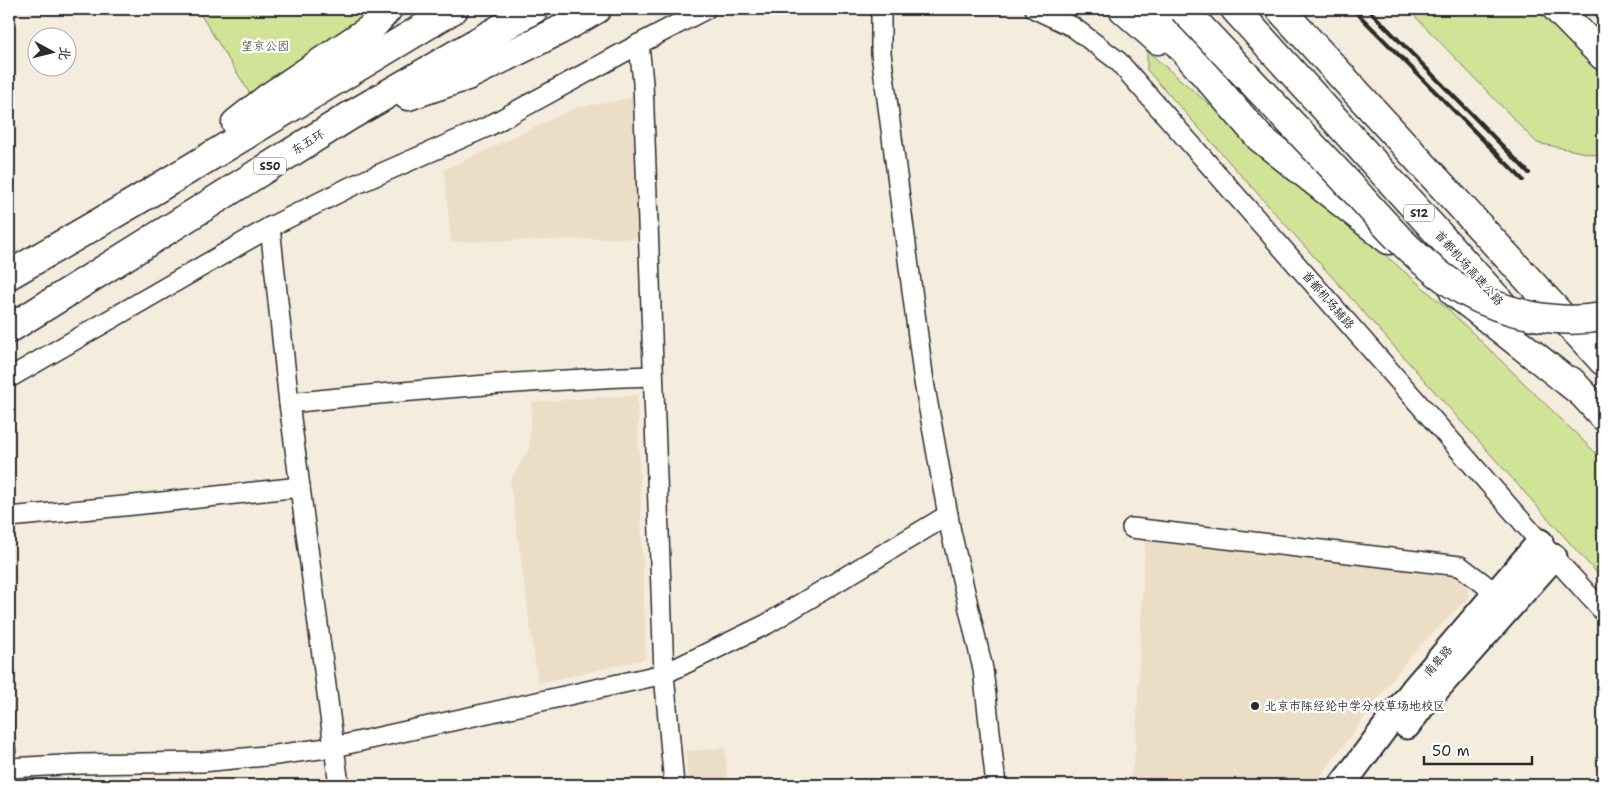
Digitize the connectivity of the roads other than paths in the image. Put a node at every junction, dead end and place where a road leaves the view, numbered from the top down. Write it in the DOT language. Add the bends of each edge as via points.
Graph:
graph roads {
  1 [pos="388,9"];
  2 [pos="454,9"];
  3 [pos="534,9"];
  4 [pos="597,9"];
  5 [pos="706,9"];
  6 [pos="881,9"];
  7 [pos="1035,9"];
  8 [pos="1124,9"];
  9 [pos="1148,9"];
  10 [pos="1183,9"];
  11 [pos="1236,9"];
  12 [pos="1280,9"];
  13 [pos="1557,9"];
  14 [pos="639,44"];
  15 [pos="1603,56"];
  16 [pos="348,117"];
  17 [pos="1260,138"];
  18 [pos="133,203"];
  19 [pos="270,227"];
  20 [pos="9,275"];
  21 [pos="1603,317"];
  22 [pos="9,329"];
  23 [pos="1603,361"];
  24 [pos="653,376"];
  25 [pos="9,378"];
  26 [pos="1583,394"];
  27 [pos="289,403"];
  28 [pos="1603,416"];
  29 [pos="300,487"];
  30 [pos="948,515"];
  31 [pos="9,517"];
  32 [pos="1132,528"];
  33 [pos="1547,550"];
  34 [pos="1496,593"];
  35 [pos="1603,611"];
  36 [pos="664,674"];
  37 [pos="334,747"];
  38 [pos="9,768"];
  39 [pos="339,785"];
  40 [pos="674,785"];
  41 [pos="996,785"];
  42 [pos="1342,785"];
  43 [pos="1362,785"];
  1 -- 18 [label="highway" via="370,29 269,97"];
  2 -- 18 [label="highway"];
  3 -- 16 [label="highway, 东五环 / S50"];
  4 -- 16 [label="highway" via="467,76"];
  5 -- 14 [label="street"];
  6 -- 30 [label="street" via="881,53 894,158 924,382"];
  7 -- 33 [label="street, 首都机场辅路" via="1073,27 1118,61"];
  8 -- 17 [label="highway"];
  9 -- 17 [label="highway"];
  10 -- 21 [label="highway, bridge" via="1435,272 1465,291 1521,313 1573,320"];
  11 -- 26 [label="highway, 首都机场高速公路 / S12"];
  12 -- 23 [label="highway, S12"];
  13 -- 15 [label="highway"];
  14 -- 19 [label="street" via="488,127 350,186"];
  14 -- 24 [label="street"];
  16 -- 22 [label="highway, 东五环 / S50"];
  17 -- 26 [label="highway"];
  18 -- 20 [label="highway"];
  19 -- 25 [label="street"];
  19 -- 27 [label="street"];
  24 -- 27 [label="street" via="433,388"];
  24 -- 36 [label="street"];
  26 -- 28 [label="highway, 首都机场高速公路 / S12"];
  27 -- 29 [label="street"];
  29 -- 31 [label="street"];
  29 -- 37 [label="street"];
  30 -- 36 [label="street" via="767,624"];
  30 -- 41 [label="street" via="982,669"];
  32 -- 34 [label="street" via="1460,566"];
  33 -- 34 [label="main road, 南皋路"];
  33 -- 35 [label="street, 首都机场辅路"];
  33 -- 43 [label="main road, 南皋路"];
  34 -- 42 [label="main road, 南皋路" via="1414,689"];
  36 -- 37 [label="street"];
  36 -- 40 [label="street"];
  37 -- 38 [label="street" via="202,762"];
  37 -- 39 [label="street"];
}
